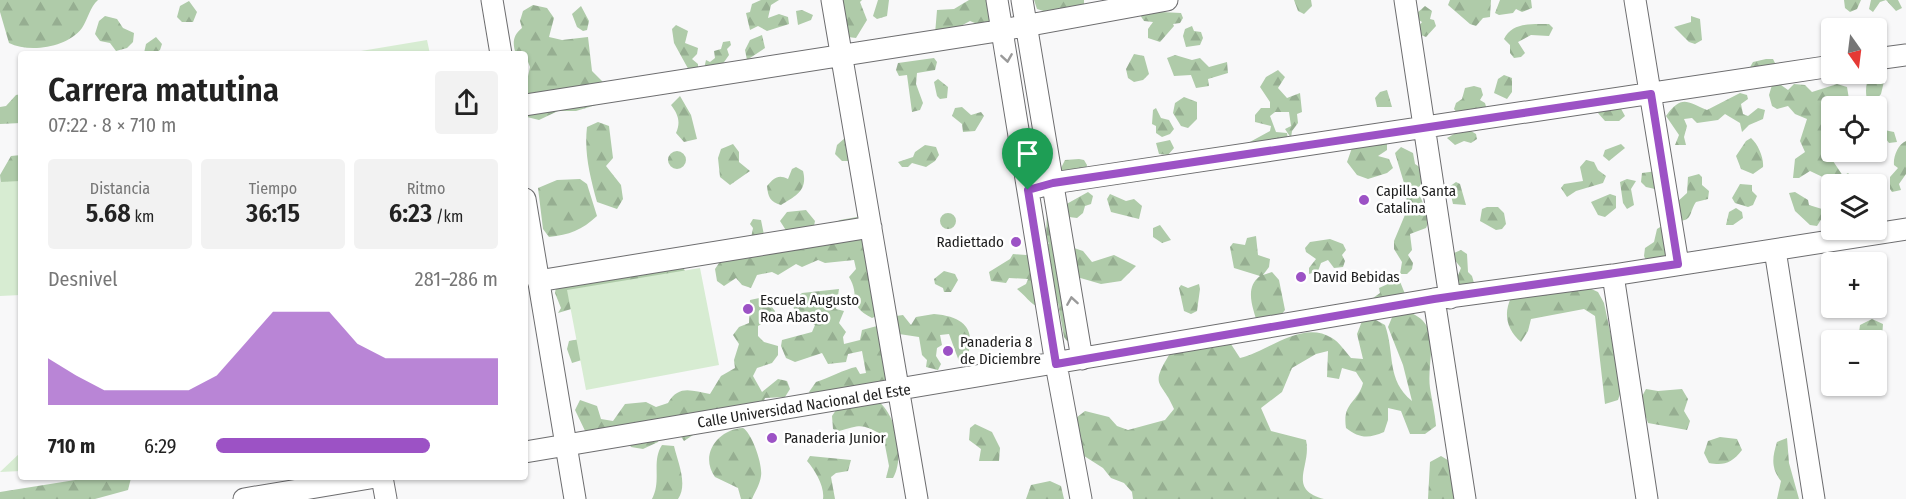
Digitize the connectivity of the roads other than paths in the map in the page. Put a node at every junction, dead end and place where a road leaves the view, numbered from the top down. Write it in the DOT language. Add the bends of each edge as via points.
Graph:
graph roads {
  1 [pos="492,0"];
  2 [pos="832,0"];
  3 [pos="997,0"];
  4 [pos="1022,0"];
  5 [pos="1167,0"];
  6 [pos="1405,0"];
  7 [pos="1635,0"];
  8 [pos="1026,25"];
  9 [pos="1002,30"];
  10 [pos="500,51"];
  11 [pos="1906,55"];
  12 [pos="842,56"];
  13 [pos="1887,58"];
  14 [pos="1821,68"];
  15 [pos="1651,94"];
  16 [pos="528,105"];
  17 [pos="1425,127"];
  18 [pos="1053,183"];
  19 [pos="1028,190"];
  20 [pos="528,218"];
  21 [pos="871,227"];
  22 [pos="1906,229"];
  23 [pos="1775,250"];
  24 [pos="1678,264"];
  25 [pos="1613,275"];
  26 [pos="538,281"];
  27 [pos="1442,298"];
  28 [pos="1082,359"];
  29 [pos="1056,364"];
  30 [pos="898,390"];
  31 [pos="567,445"];
  32 [pos="528,452"];
  33 [pos="363,480"];
  34 [pos="383,480"];
  35 [pos="299,495"];
  36 [pos="244,499"];
  37 [pos="386,499"];
  38 [pos="575,499"];
  39 [pos="917,499"];
  40 [pos="1081,499"];
  41 [pos="1465,499"];
  42 [pos="1647,499"];
  43 [pos="1814,499"];
  1 -- 10 [label="street"];
  2 -- 12 [label="street"];
  3 -- 9 [label="street"];
  4 -- 8 [label="street"];
  5 -- 8 [label="street"];
  6 -- 17 [label="street"];
  7 -- 15 [label="street"];
  8 -- 9 [label="street"];
  8 -- 18 [label="street"];
  9 -- 12 [label="street"];
  9 -- 19 [label="street, one-way"];
  11 -- 13 [label="street"];
  12 -- 16 [label="street"];
  12 -- 21 [label="street"];
  14 -- 15 [label="street"];
  15 -- 17 [label="street"];
  15 -- 24 [label="street"];
  17 -- 18 [label="street"];
  17 -- 27 [label="street"];
  18 -- 19 [label="street"];
  28 -- 18 [label="street, one-way"];
  19 -- 29 [label="street"];
  20 -- 26 [label="street"];
  21 -- 26 [label="street"];
  21 -- 30 [label="street"];
  22 -- 23 [label="street, Calle Universidad Nacional del Este"];
  23 -- 24 [label="street, Calle Universidad Nacional del Este"];
  23 -- 43 [label="street"];
  24 -- 25 [label="street, Calle Universidad Nacional del Este"];
  25 -- 27 [label="street, Calle Universidad Nacional del Este"];
  25 -- 42 [label="street"];
  26 -- 31 [label="street"];
  27 -- 28 [label="street, Calle Universidad Nacional del Este"];
  27 -- 41 [label="street"];
  28 -- 29 [label="street, Calle Universidad Nacional del Este"];
  29 -- 30 [label="street, Calle Universidad Nacional del Este"];
  29 -- 40 [label="street"];
  30 -- 31 [label="street, Calle Universidad Nacional del Este"];
  30 -- 39 [label="street"];
  31 -- 32 [label="street, Calle Universidad Nacional del Este"];
  31 -- 38 [label="street"];
  33 -- 35 [label="street"];
  34 -- 37 [label="street"];
  35 -- 36 [label="street"];
}
